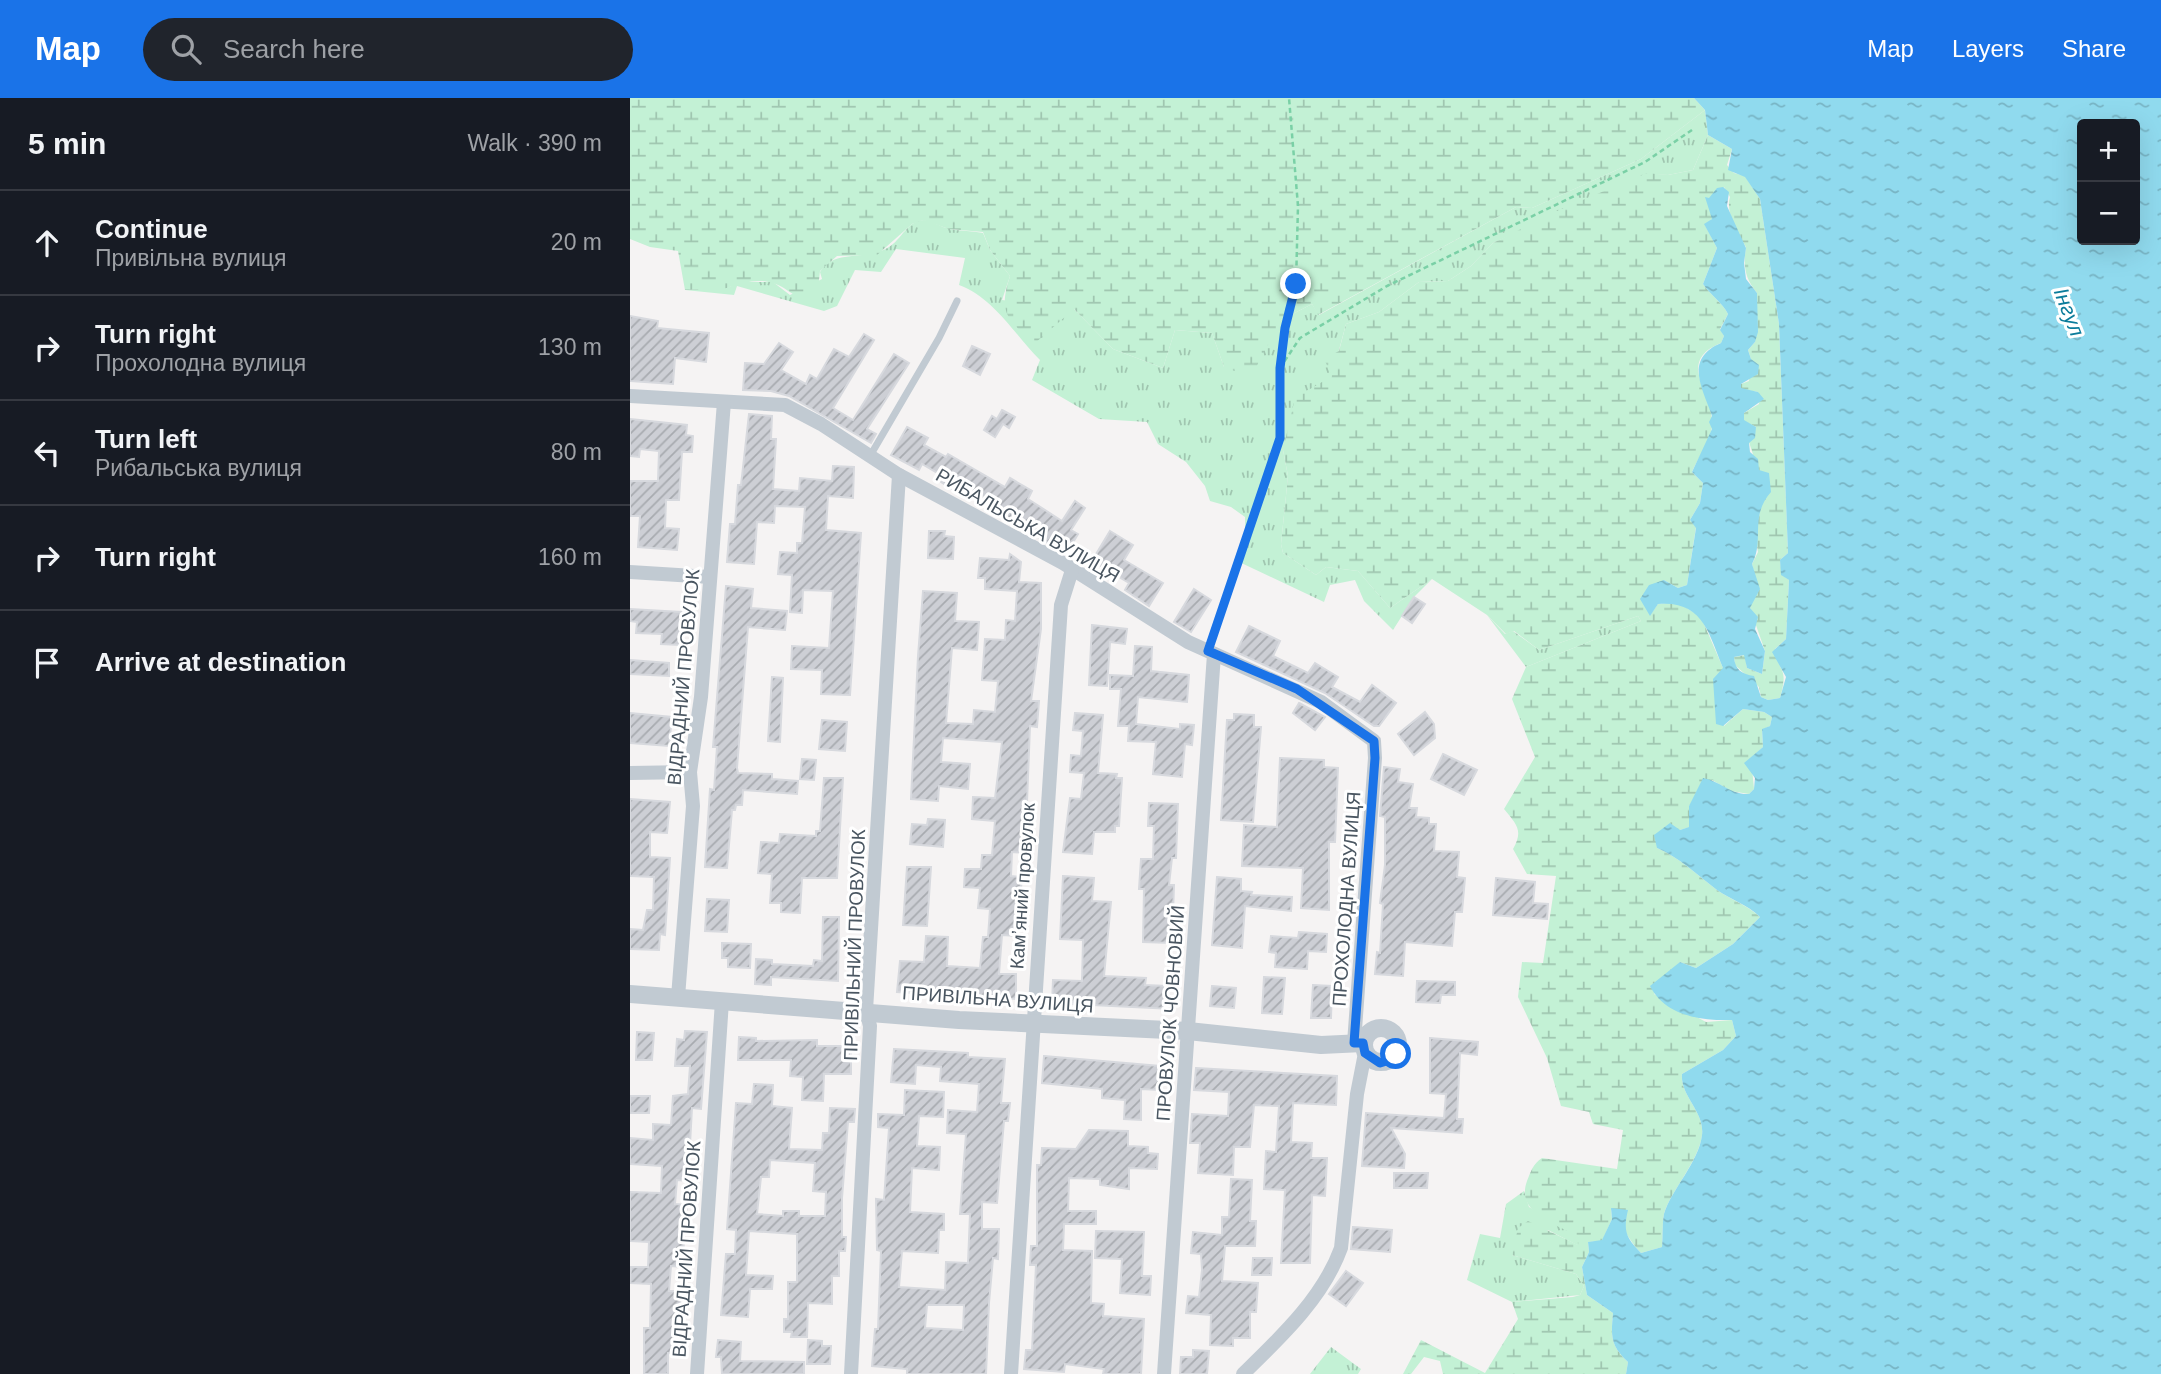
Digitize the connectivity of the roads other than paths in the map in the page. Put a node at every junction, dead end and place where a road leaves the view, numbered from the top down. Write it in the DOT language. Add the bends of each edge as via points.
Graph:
graph roads {
  1 [pos="957,301"];
  2 [pos="630,396"];
  3 [pos="724,401"];
  4 [pos="870,456"];
  5 [pos="899,475"];
  6 [pos="1072,570"];
  7 [pos="630,572"];
  8 [pos="710,576"];
  9 [pos="1211,653"];
  10 [pos="1375,758"];
  11 [pos="690,772"];
  12 [pos="630,773"];
  13 [pos="630,993"];
  14 [pos="678,997"];
  15 [pos="722,1001"];
  16 [pos="866,1010"];
  17 [pos="1032,1023"];
  18 [pos="1188,1031"];
  19 [pos="1361,1047"];
  20 [pos="697,1374"];
  21 [pos="851,1374"];
  22 [pos="1011,1374"];
  23 [pos="1164,1374"];
  24 [pos="1243,1374"];
  1 -- 4 [label="lane"];
  2 -- 3 [label="street, РИБАЛЬСЬКА ВУЛИЦЯ"];
  3 -- 4 [label="street, РИБАЛЬСЬКА ВУЛИЦЯ" via="785,405"];
  3 -- 8 [label="street, ВІДРАДНИЙ ПРОВУЛОК"];
  4 -- 5 [label="street, РИБАЛЬСЬКА ВУЛИЦЯ"];
  5 -- 6 [label="street, РИБАЛЬСЬКА ВУЛИЦЯ"];
  5 -- 16 [label="street, ПРИВІЛЬНИЙ ПРОВУЛОК"];
  6 -- 9 [label="street, РИБАЛЬСЬКА ВУЛИЦЯ"];
  6 -- 17 [label="street, Камʼяний провулок" via="1061,605"];
  7 -- 8 [label="street"];
  8 -- 11 [label="street, ВІДРАДНИЙ ПРОВУЛОК"];
  9 -- 10 [label="street, РИБАЛЬСЬКА ВУЛИЦЯ" via="1321,702 1374,741"];
  9 -- 18 [label="street, ПРОВУЛОК ЧОВНОВИЙ"];
  10 -- 19 [label="street, ПРОХОЛОДНА ВУЛИЦЯ"];
  11 -- 12 [label="street"];
  11 -- 14 [label="street, ВІДРАДНИЙ ПРОВУЛОК" via="693,806"];
  13 -- 14 [label="street, ПРИВІЛЬНА ВУЛИЦЯ"];
  14 -- 15 [label="street, ПРИВІЛЬНА ВУЛИЦЯ"];
  15 -- 16 [label="street, ПРИВІЛЬНА ВУЛИЦЯ"];
  15 -- 20 [label="street, ВІДРАДНИЙ ПРОВУЛОК"];
  16 -- 17 [label="street, ПРИВІЛЬНА ВУЛИЦЯ"];
  16 -- 21 [label="street, ПРИВІЛЬНИЙ ПРОВУЛОК" via="870,1026"];
  17 -- 18 [label="street, ПРИВІЛЬНА ВУЛИЦЯ"];
  17 -- 22 [label="street, Камʼяний провулок"];
  18 -- 19 [label="street, ПРИВІЛЬНА ВУЛИЦЯ"];
  18 -- 23 [label="street, ПРОВУЛОК ЧОВНОВИЙ"];
  19 -- 24 [label="street, ПРОХОЛОДНА ВУЛИЦЯ" via="1341,1248 1335,1266 1286,1332"];
}
